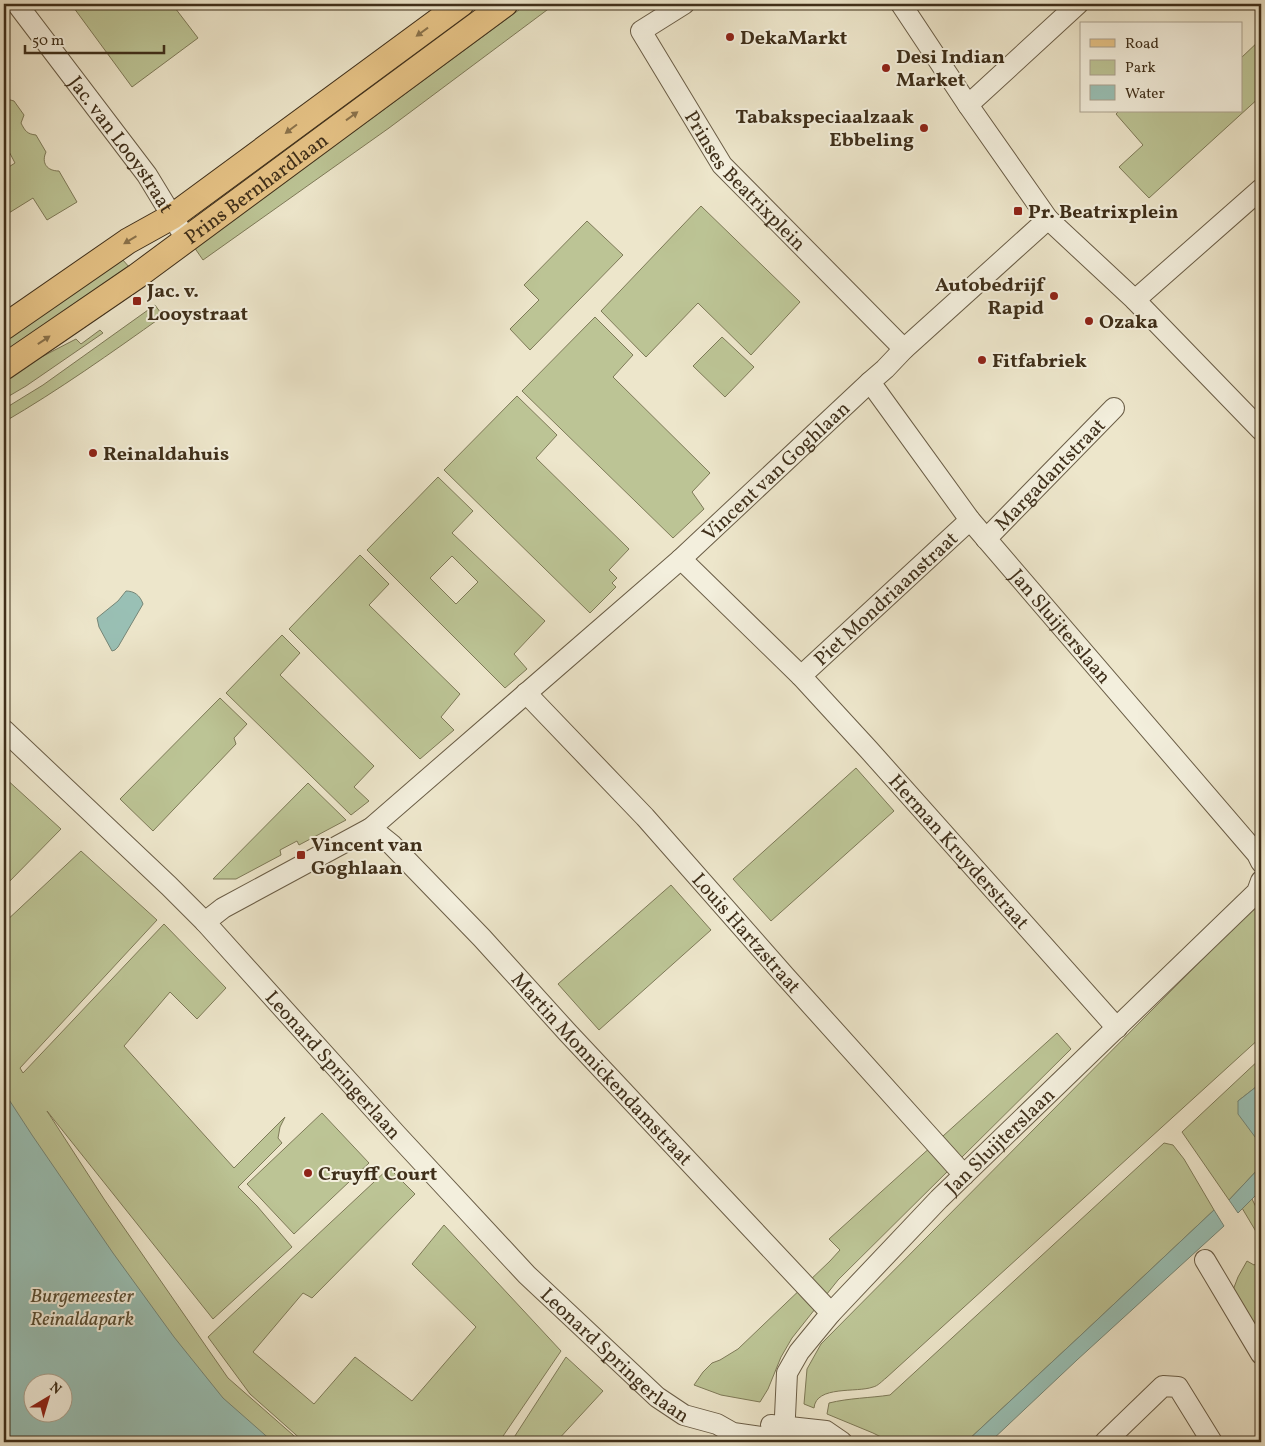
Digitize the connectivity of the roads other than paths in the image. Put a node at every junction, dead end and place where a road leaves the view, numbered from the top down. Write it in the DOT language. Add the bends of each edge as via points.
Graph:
graph roads {
  1 [pos="461,4"];
  2 [pos="504,4"];
  3 [pos="684,4"];
  4 [pos="901,4"];
  5 [pos="1078,4"];
  6 [pos="13,8"];
  7 [pos="968,105"];
  8 [pos="1261,189"];
  9 [pos="173,216"];
  10 [pos="1048,219"];
  11 [pos="186,239"];
  12 [pos="1136,300"];
  13 [pos="4,327"];
  14 [pos="904,349"];
  15 [pos="4,368"];
  16 [pos="870,382"];
  17 [pos="1114,408"];
  18 [pos="1261,430"];
  19 [pos="970,520"];
  20 [pos="986,539"];
  21 [pos="681,559"];
  22 [pos="801,676"];
  23 [pos="526,694"];
  24 [pos="4,730"];
  25 [pos="371,828"];
  26 [pos="1261,862"];
  27 [pos="1261,881"];
  28 [pos="205,922"];
  29 [pos="1117,1028"];
  30 [pos="964,1175"];
  31 [pos="1205,1260"];
  32 [pos="831,1313"];
  33 [pos="1261,1354"];
  34 [pos="786,1438"];
  35 [pos="842,1442"];
  36 [pos="1105,1442"];
  37 [pos="1212,1442"];
  1 -- 9 [label="main road, Prins Bernhardlaan, one-way"];
  11 -- 2 [label="main road, Prins Bernhardlaan, one-way"];
  3 -- 14 [label="street, Prinses Beatrixplein" via="641,31 722,166"];
  4 -- 7 [label="street"];
  5 -- 7 [label="street"];
  6 -- 9 [label="street, Jac. van Looystraat" via="147,175"];
  7 -- 10 [label="street"];
  8 -- 12 [label="street"];
  9 -- 11 [label="street, Jac. van Looystraat"];
  9 -- 13 [label="main road, Prins Bernhardlaan, one-way" via="128,241"];
  10 -- 12 [label="street"];
  10 -- 14 [label="street"];
  15 -- 11 [label="main road, Prins Bernhardlaan, one-way"];
  12 -- 18 [label="street"];
  14 -- 16 [label="street"];
  16 -- 19 [label="street, Jan Sluijterslaan"];
  16 -- 21 [label="street, Vincent van Goghlaan"];
  17 -- 20 [label="street, Margadantstraat"];
  19 -- 20 [label="street, Jan Sluijterslaan"];
  19 -- 22 [label="street, Piet Mondriaanstraat"];
  20 -- 26 [label="street, Jan Sluijterslaan"];
  21 -- 22 [label="street"];
  21 -- 23 [label="street, Vincent van Goghlaan"];
  22 -- 29 [label="street, Herman Kruyderstraat"];
  23 -- 25 [label="street, Vincent van Goghlaan"];
  23 -- 30 [label="street, Louis Hartzstraat" via="646,818"];
  24 -- 28 [label="street, Leonard Springerlaan"];
  25 -- 28 [label="street, Vincent van Goghlaan" via="223,908"];
  25 -- 32 [label="street, Martin Monnickendamstraat" via="391,844 482,938"];
  27 -- 29 [label="street, Jan Sluijterslaan" via="1257,892"];
  28 -- 34 [label="street, Leonard Springerlaan" via="527,1275 658,1397 684,1415 717,1424 736,1420"];
  29 -- 30 [label="street, Jan Sluijterslaan"];
  30 -- 32 [label="street, Jan Sluijterslaan"];
  31 -- 33 [label="street"];
  32 -- 34 [label="street, Jan Sluijterslaan" via="799,1352 787,1373"];
  34 -- 35 [label="street, Leonard Springerlaan" via="826,1431"];
  36 -- 37 [label="street" via="1163,1386 1178,1387"];
}
